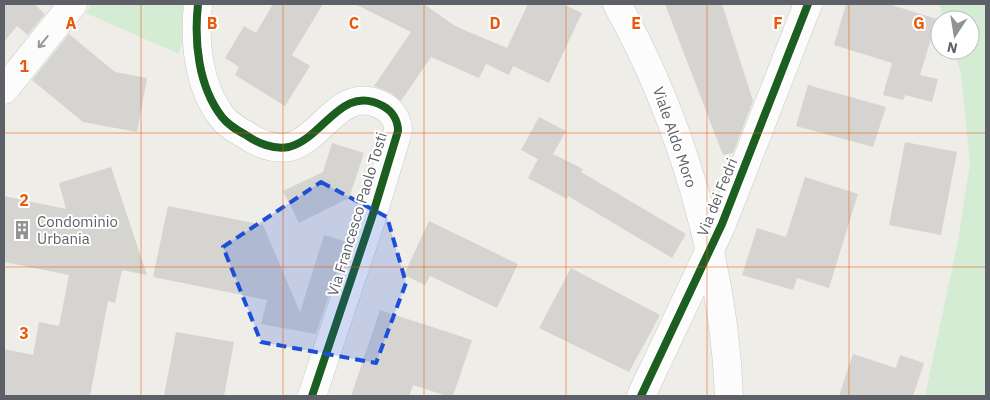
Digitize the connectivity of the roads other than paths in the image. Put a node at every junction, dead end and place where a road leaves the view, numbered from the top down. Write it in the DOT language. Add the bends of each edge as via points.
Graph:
graph roads {
  1 [pos="73,4"];
  2 [pos="198,4"];
  3 [pos="617,4"];
  4 [pos="808,4"];
  5 [pos="4,90"];
  6 [pos="709,254"];
  7 [pos="312,396"];
  8 [pos="641,396"];
  9 [pos="729,396"];
  1 -- 5 [label="street, one-way"];
  2 -- 7 [label="street, Via Francesco Paolo Tosti" via="198,52 210,95 222,118 252,139 271,146 293,145 353,101 378,103 387,108 397,121 398,131 372,217"];
  3 -- 6 [label="street, Viale Aldo Moro" via="669,115 692,183"];
  4 -- 6 [label="street, Via dei Fedri"];
  6 -- 8 [label="street, Via dei Fedri"];
  6 -- 9 [label="street, Viale Aldo Moro" via="721,319"];
}
